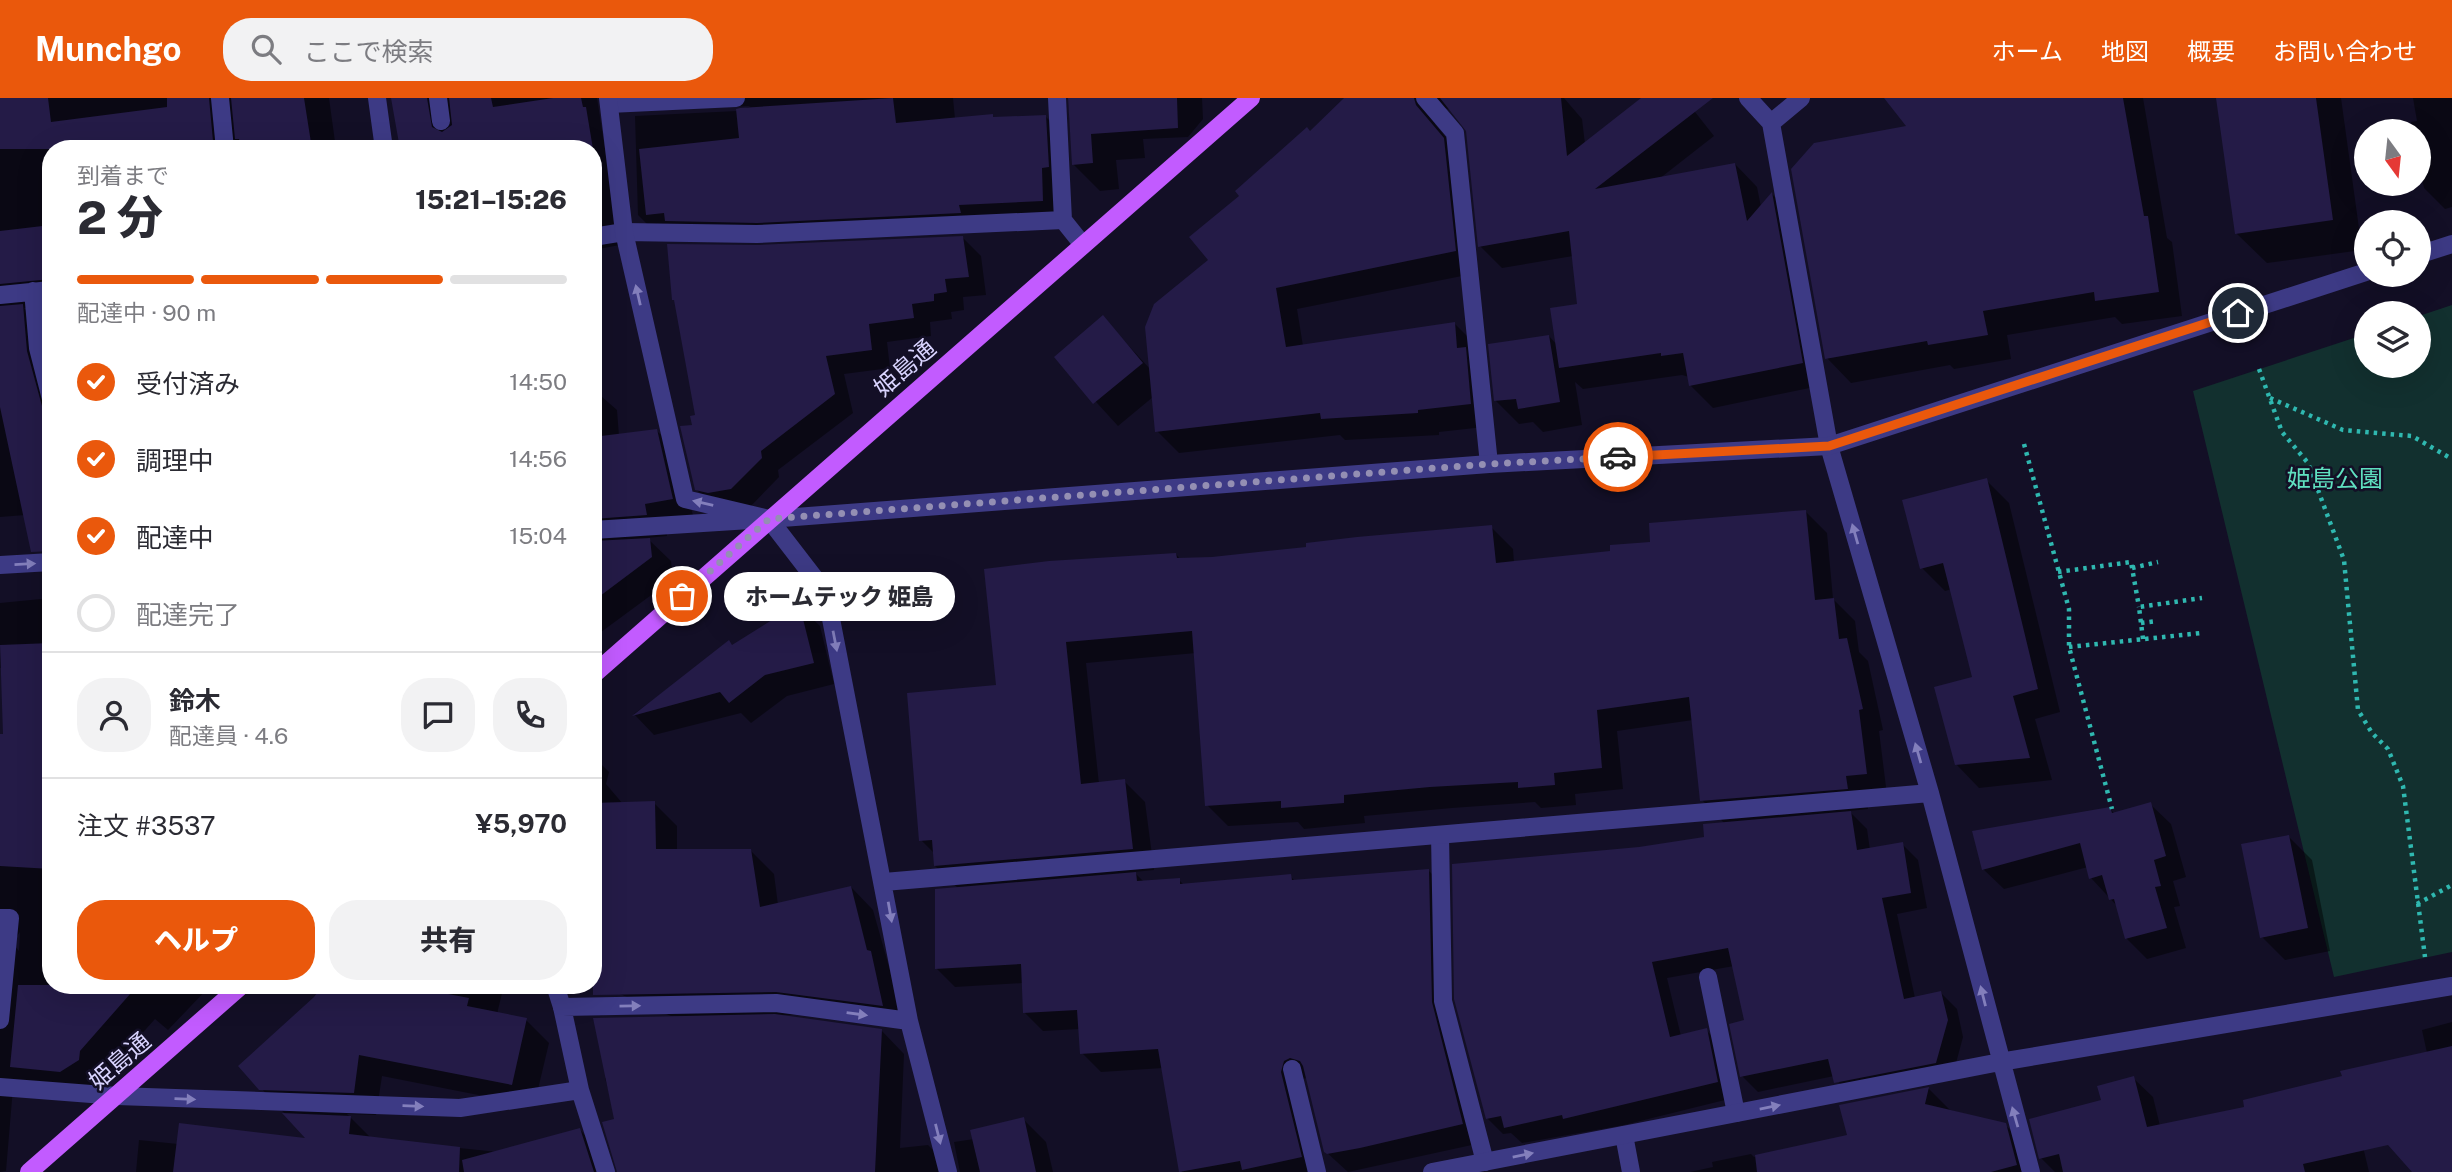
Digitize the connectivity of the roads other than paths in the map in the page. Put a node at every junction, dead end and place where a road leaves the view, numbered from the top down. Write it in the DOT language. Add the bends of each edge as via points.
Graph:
graph roads {
  1 [pos="220,98"];
  2 [pos="377,98"];
  3 [pos="438,98"];
  4 [pos="736,98"];
  5 [pos="1057,98"];
  6 [pos="1251,98"];
  7 [pos="1425,98"];
  8 [pos="1748,98"];
  9 [pos="1801,98"];
  10 [pos="609,101"];
  11 [pos="441,121"];
  12 [pos="1771,123"];
  13 [pos="224,140"];
  14 [pos="383,140"];
  15 [pos="1063,220"];
  16 [pos="624,232"];
  17 [pos="602,236"];
  18 [pos="2452,244"];
  19 [pos="1083,245"];
  20 [pos="2431,251"];
  21 [pos="2354,276"];
  22 [pos="42,291"];
  23 [pos="0,295"];
  24 [pos="42,364"];
  25 [pos="1829,446"];
  26 [pos="1489,464"];
  27 [pos="769,519"];
  28 [pos="602,529"];
  29 [pos="42,563"];
  30 [pos="0,565"];
  31 [pos="602,667"];
  32 [pos="1930,793"];
  33 [pos="1440,835"];
  34 [pos="884,883"];
  35 [pos="0,918"];
  36 [pos="1708,977"];
  37 [pos="2452,986"];
  38 [pos="232,994"];
  39 [pos="558,994"];
  40 [pos="562,1007"];
  41 [pos="0,1020"];
  42 [pos="909,1021"];
  43 [pos="2000,1062"];
  44 [pos="1292,1069"];
  45 [pos="0,1087"];
  46 [pos="580,1090"];
  47 [pos="117,1096"];
  48 [pos="1736,1113"];
  49 [pos="1624,1135"];
  50 [pos="1485,1162"];
  51 [pos="29,1172"];
  52 [pos="606,1172"];
  53 [pos="948,1172"];
  54 [pos="1317,1172"];
  55 [pos="1432,1172"];
  56 [pos="1631,1172"];
  57 [pos="2031,1172"];
  1 -- 13 [label="street"];
  2 -- 14 [label="street"];
  3 -- 11 [label="street"];
  4 -- 10 [label="street"];
  5 -- 15 [label="street"];
  6 -- 19 [label="main road, 姫島通"];
  7 -- 26 [label="street" via="1455,133"];
  8 -- 12 [label="street"];
  9 -- 12 [label="street"];
  10 -- 16 [label="street"];
  12 -- 25 [label="street"];
  15 -- 16 [label="street" via="757,234"];
  15 -- 19 [label="street"];
  16 -- 17 [label="street"];
  27 -- 16 [label="street, one-way" via="685,499"];
  18 -- 20 [label="street"];
  19 -- 27 [label="main road, 姫島通"];
  21 -- 25 [label="street"];
  22 -- 23 [label="street"];
  22 -- 24 [label="street" via="38,348"];
  25 -- 26 [label="street"];
  32 -- 25 [label="street, one-way"];
  26 -- 27 [label="street"];
  27 -- 28 [label="street"];
  27 -- 31 [label="main road, 姫島通"];
  27 -- 34 [label="street, one-way" via="826,593"];
  30 -- 29 [label="street, one-way"];
  32 -- 33 [label="street"];
  43 -- 32 [label="street, one-way"];
  33 -- 34 [label="street"];
  33 -- 50 [label="street" via="1443,1001"];
  34 -- 42 [label="street, one-way"];
  35 -- 41 [label="street" via="10,918"];
  36 -- 48 [label="street"];
  37 -- 43 [label="street"];
  38 -- 47 [label="main road, 姫島通"];
  39 -- 40 [label="street"];
  40 -- 42 [label="street, one-way" via="776,1003"];
  40 -- 46 [label="street"];
  42 -- 53 [label="street, one-way"];
  48 -- 43 [label="street, one-way"];
  57 -- 43 [label="street, one-way"];
  44 -- 54 [label="street"];
  45 -- 47 [label="street"];
  47 -- 46 [label="street, one-way" via="460,1108"];
  46 -- 52 [label="street"];
  47 -- 51 [label="main road, 姫島通"];
  48 -- 49 [label="street"];
  50 -- 49 [label="street, one-way"];
  49 -- 56 [label="street"];
  50 -- 55 [label="street"];
}
